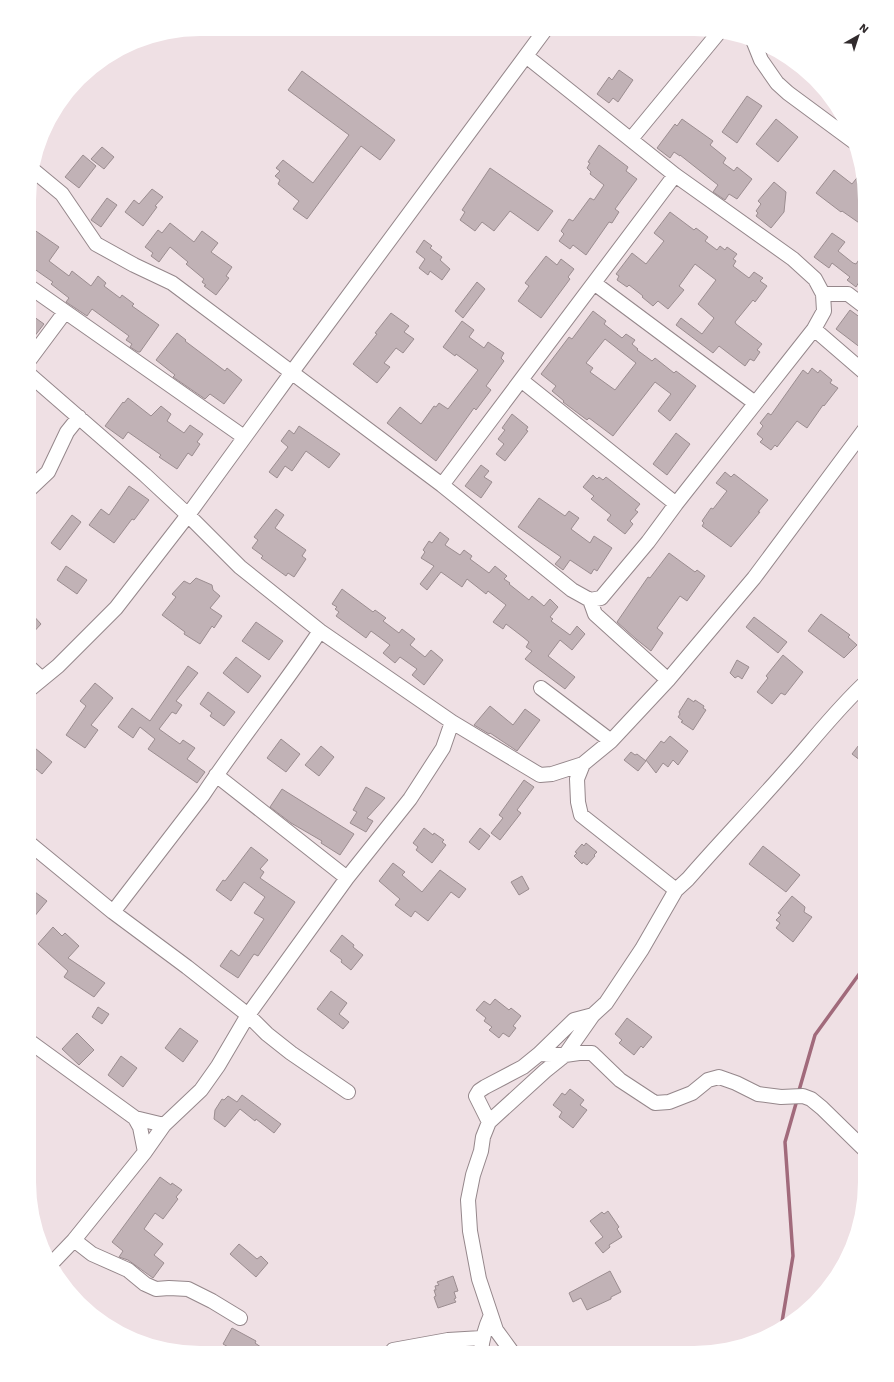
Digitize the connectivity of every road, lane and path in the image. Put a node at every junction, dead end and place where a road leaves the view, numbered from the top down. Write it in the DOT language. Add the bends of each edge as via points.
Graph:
graph roads {
  1 [pos="540,36"];
  2 [pos="715,37"];
  3 [pos="756,49"];
  4 [pos="526,56"];
  5 [pos="844,134"];
  6 [pos="631,140"];
  7 [pos="38,174"];
  8 [pos="675,175"];
  9 [pos="594,283"];
  10 [pos="36,291"];
  11 [pos="823,294"];
  12 [pos="858,302"];
  13 [pos="65,312"];
  14 [pos="814,329"];
  15 [pos="36,350"];
  16 [pos="858,367"];
  17 [pos="292,372"];
  18 [pos="36,380"];
  19 [pos="521,380"];
  20 [pos="755,403"];
  21 [pos="79,417"];
  22 [pos="244,437"];
  23 [pos="858,439"];
  24 [pos="36,483"];
  25 [pos="442,485"];
  26 [pos="676,504"];
  27 [pos="188,515"];
  28 [pos="590,600"];
  29 [pos="320,631"];
  30 [pos="36,674"];
  31 [pos="42,679"];
  32 [pos="668,680"];
  33 [pos="36,684"];
  34 [pos="541,688"];
  35 [pos="858,690"];
  36 [pos="452,722"];
  37 [pos="611,740"];
  38 [pos="583,764"];
  39 [pos="216,775"];
  40 [pos="36,851"];
  41 [pos="347,878"];
  42 [pos="676,890"];
  43 [pos="113,912"];
  44 [pos="248,1015"];
  45 [pos="593,1015"];
  46 [pos="36,1046"];
  47 [pos="539,1054"];
  48 [pos="565,1055"];
  49 [pos="348,1092"];
  50 [pos="135,1118"];
  51 [pos="489,1122"];
  52 [pos="164,1125"];
  53 [pos="858,1143"];
  54 [pos="145,1152"];
  55 [pos="74,1240"];
  56 [pos="56,1260"];
  57 [pos="491,1315"];
  58 [pos="240,1318"];
  59 [pos="482,1338"];
  60 [pos="415,1346"];
  61 [pos="481,1346"];
  62 [pos="508,1346"];
  1 -- 4 [label="street"];
  2 -- 6 [label="street"];
  3 -- 5 [label="street" via="777,83"];
  4 -- 6 [label="street"];
  4 -- 17 [label="street"];
  6 -- 8 [label="street"];
  7 -- 17 [label="street" via="62,194 96,244 172,283"];
  8 -- 9 [label="street"];
  8 -- 11 [label="street" via="793,259 815,279"];
  9 -- 19 [label="street"];
  9 -- 20 [label="street"];
  10 -- 13 [label="street"];
  11 -- 12 [label="street" via="848,294"];
  11 -- 14 [label="street" via="824,311"];
  13 -- 15 [label="street"];
  13 -- 22 [label="street"];
  14 -- 16 [label="street"];
  14 -- 20 [label="street"];
  17 -- 22 [label="street"];
  17 -- 25 [label="street"];
  18 -- 21 [label="street"];
  19 -- 25 [label="street"];
  19 -- 26 [label="street"];
  20 -- 26 [label="street"];
  21 -- 24 [label="street" via="67,432 48,472"];
  21 -- 27 [label="street"];
  22 -- 27 [label="street"];
  23 -- 32 [label="street" via="754,578"];
  25 -- 28 [label="street" via="572,590"];
  26 -- 28 [label="street" via="601,598"];
  27 -- 29 [label="street" via="240,567"];
  27 -- 31 [label="street" via="116,608"];
  28 -- 32 [label="street" via="595,614"];
  29 -- 36 [label="street"];
  29 -- 39 [label="street"];
  30 -- 31 [label="street"];
  31 -- 33 [label="street"];
  32 -- 37 [label="street"];
  34 -- 37 [label="street"];
  35 -- 42 [label="street"];
  36 -- 38 [label="street" via="540,775 552,774"];
  36 -- 41 [label="street" via="443,748 410,799"];
  37 -- 38 [label="street"];
  38 -- 42 [label="street" via="577,779 581,815"];
  39 -- 41 [label="street"];
  39 -- 43 [label="street"];
  40 -- 43 [label="street"];
  41 -- 44 [label="street"];
  42 -- 45 [label="street" via="642,949 606,1003"];
  43 -- 44 [label="street"];
  44 -- 49 [label="street" via="291,1053"];
  44 -- 52 [label="street" via="201,1090"];
  45 -- 47 [label="street" via="574,1020"];
  45 -- 48 [label="street"];
  46 -- 50 [label="street"];
  47 -- 48 [label="street"];
  47 -- 51 [label="street" via="523,1067 479,1091 476,1096"];
  48 -- 51 [label="street"];
  48 -- 53 [label="street" via="592,1053 620,1080 655,1103 669,1102 692,1093 708,1080 719,1077 758,1094 803,1096 822,1108"];
  50 -- 52 [label="street"];
  50 -- 54 [label="street" via="140,1127"];
  51 -- 57 [label="street" via="468,1200 474,1255"];
  52 -- 54 [label="street"];
  54 -- 55 [label="street"];
  55 -- 56 [label="street"];
  55 -- 58 [label="street" via="92,1254 128,1270 144,1284 156,1289 188,1289 212,1300"];
  57 -- 59 [label="street"];
  57 -- 62 [label="street" via="496,1330"];
  59 -- 60 [label="street" via="448,1340"];
  59 -- 61 [label="street"];
}
